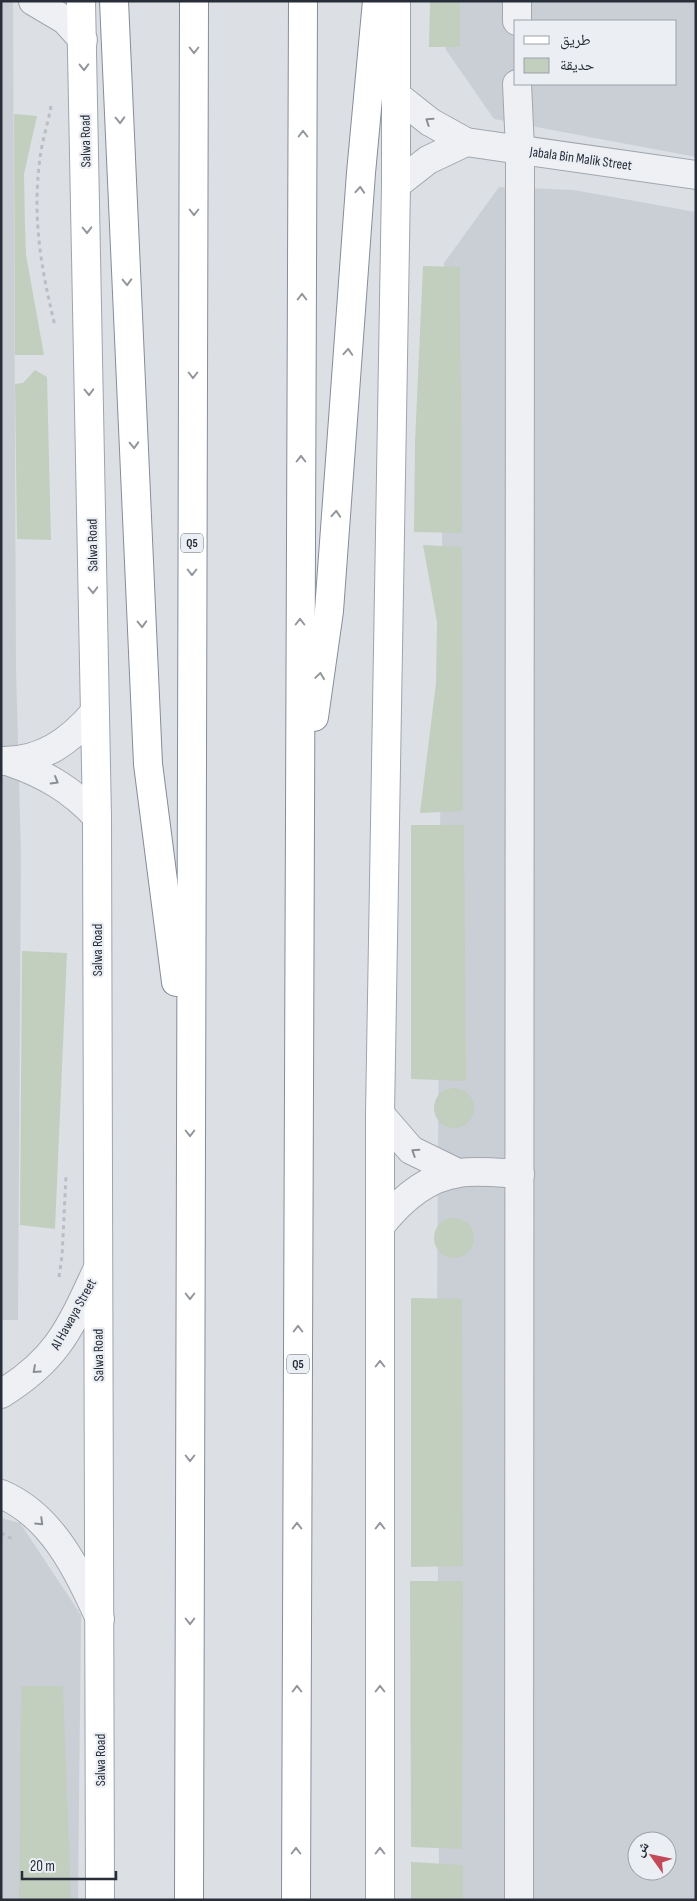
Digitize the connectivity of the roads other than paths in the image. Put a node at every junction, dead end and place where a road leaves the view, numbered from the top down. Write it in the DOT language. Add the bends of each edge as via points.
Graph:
graph roads {
  1 [pos="33,1"];
  2 [pos="81,1"];
  3 [pos="114,1"];
  4 [pos="194,1"];
  5 [pos="303,1"];
  6 [pos="377,1"];
  7 [pos="396,1"];
  8 [pos="517,1"];
  9 [pos="517,20"];
  10 [pos="83,40"];
  11 [pos="517,85"];
  12 [pos="396,95"];
  13 [pos="466,142"];
  14 [pos="520,149"];
  15 [pos="696,175"];
  16 [pos="396,185"];
  17 [pos="95,712"];
  18 [pos="6,762"];
  19 [pos="97,817"];
  20 [pos="300,828"];
  21 [pos="190,1085"];
  22 [pos="380,1114"];
  23 [pos="458,1173"];
  24 [pos="520,1174"];
  25 [pos="380,1225"];
  26 [pos="97,1270"];
  27 [pos="1,1394"];
  28 [pos="1,1494"];
  29 [pos="100,1619"];
  30 [pos="100,1900"];
  31 [pos="190,1900"];
  32 [pos="296,1900"];
  33 [pos="380,1900"];
  34 [pos="519,1900"];
  1 -- 10 [label="street" via="65,20"];
  2 -- 10 [label="main road, Salwa Road"];
  3 -- 21 [label="main road, one-way" via="148,764"];
  4 -- 21 [label="main road, Q5, one-way"];
  20 -- 5 [label="main road, Q5, one-way"];
  20 -- 6 [label="main road, one-way" via="329,611"];
  7 -- 12 [label="main road"];
  8 -- 9 [label="street"];
  10 -- 17 [label="main road, Salwa Road, one-way"];
  11 -- 14 [label="street"];
  13 -- 12 [label="street, Jabala Bin Malik Street, one-way" via="430,122"];
  12 -- 16 [label="main road"];
  13 -- 14 [label="street, Jabala Bin Malik Street"];
  13 -- 16 [label="street" via="428,160"];
  14 -- 15 [label="street, Jabala Bin Malik Street"];
  14 -- 24 [label="street"];
  16 -- 22 [label="main road"];
  17 -- 18 [label="street" via="60,746 38,757"];
  17 -- 19 [label="main road, Salwa Road"];
  18 -- 19 [label="street, one-way" via="37,771 60,784 80,798"];
  19 -- 26 [label="main road, Salwa Road"];
  32 -- 20 [label="main road, Q5, one-way"];
  21 -- 31 [label="main road, Q5, one-way"];
  23 -- 22 [label="street, one-way" via="411,1150"];
  22 -- 25 [label="main road"];
  23 -- 24 [label="street"];
  23 -- 25 [label="street" via="430,1183 409,1196"];
  24 -- 34 [label="street"];
  33 -- 25 [label="main road, one-way"];
  26 -- 27 [label="street, Al Hawaya Street, one-way" via="63,1338 46,1361 25,1380"];
  26 -- 29 [label="main road, Salwa Road"];
  28 -- 29 [label="street, one-way" via="21,1505 58,1540 80,1575"];
  29 -- 30 [label="main road, Salwa Road"];
}
